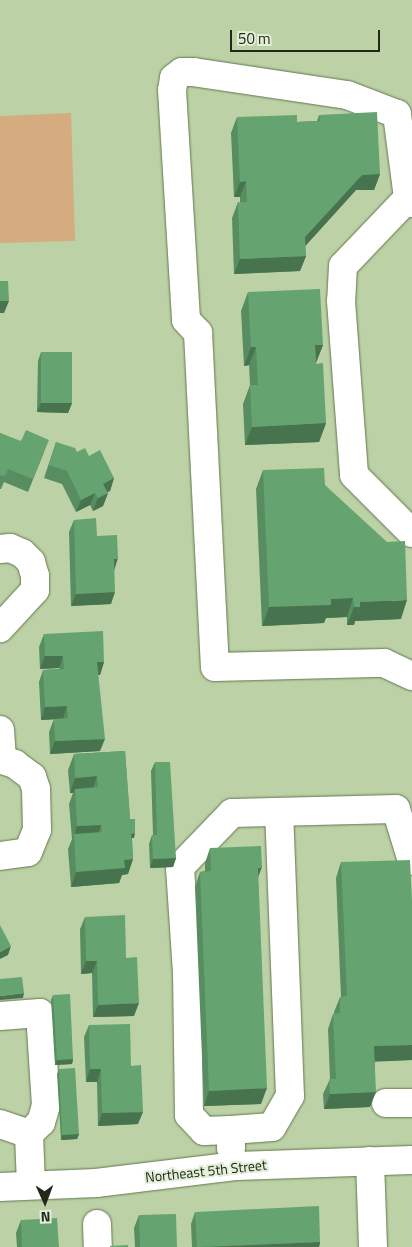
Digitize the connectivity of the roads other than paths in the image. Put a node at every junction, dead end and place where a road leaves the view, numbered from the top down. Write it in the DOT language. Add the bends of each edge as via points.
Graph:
graph roads {
  1 [pos="410,200"];
  2 [pos="412,533"];
  3 [pos="0,548"];
  4 [pos="0,628"];
  5 [pos="412,676"];
  6 [pos="0,730"];
  7 [pos="1,761"];
  8 [pos="279,812"];
  9 [pos="0,856"];
  10 [pos="412,861"];
  11 [pos="0,1016"];
  12 [pos="0,1124"];
  13 [pos="231,1130"];
  14 [pos="29,1134"];
  15 [pos="412,1160"];
  16 [pos="370,1161"];
  17 [pos="232,1167"];
  18 [pos="31,1185"];
  19 [pos="0,1187"];
  20 [pos="373,1247"];
  1 -- 2 [label="street" via="343,266 341,301 354,475"];
  1 -- 5 [label="street" via="397,114 347,95 194,72 182,72 174,78 172,90 186,320 198,332 215,666 384,663"];
  3 -- 4 [label="street" via="22,553 31,562 35,590"];
  6 -- 7 [label="street"];
  7 -- 9 [label="street" via="15,764 32,777 36,789 37,830 28,852"];
  8 -- 10 [label="street" via="396,809"];
  8 -- 13 [label="street" via="290,1096 272,1126"];
  8 -- 13 [label="street" via="232,813 180,867 187,973 189,1115 204,1131"];
  11 -- 14 [label="street" via="40,1013 46,1105 41,1122"];
  12 -- 14 [label="street"];
  13 -- 17 [label="street"];
  14 -- 18 [label="street"];
  15 -- 16 [label="street, Northeast 5th Street"];
  16 -- 17 [label="street, Northeast 5th Street"];
  16 -- 20 [label="street"];
  17 -- 18 [label="street, Northeast 5th Street" via="96,1183"];
  18 -- 19 [label="street, Northeast 5th Street"];
}
